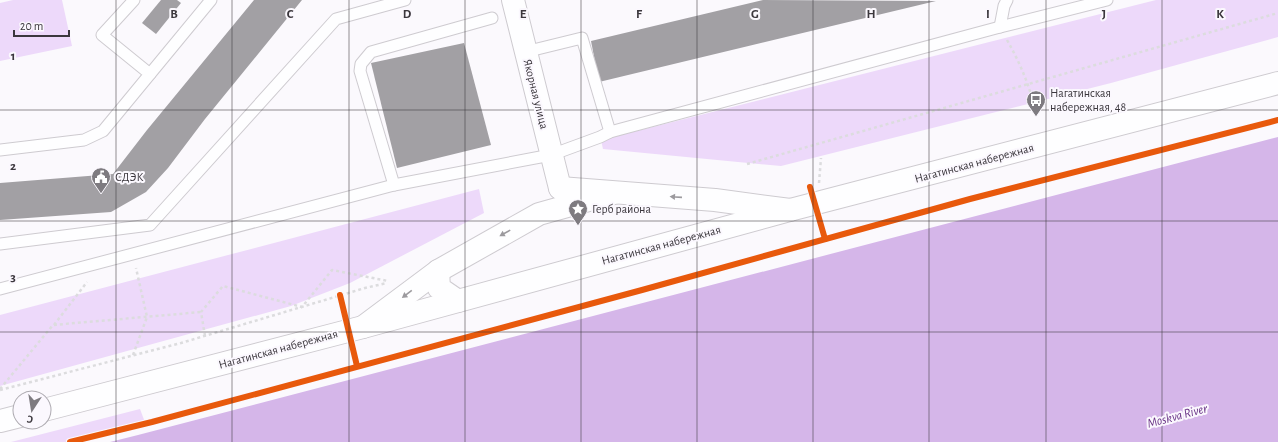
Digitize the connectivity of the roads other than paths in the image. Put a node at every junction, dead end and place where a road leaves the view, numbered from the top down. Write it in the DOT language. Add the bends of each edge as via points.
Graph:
graph roads {
  1 [pos="134,0"];
  2 [pos="211,0"];
  3 [pos="405,0"];
  4 [pos="513,0"];
  5 [pos="1007,0"];
  6 [pos="1107,0"];
  7 [pos="1083,3"];
  8 [pos="492,18"];
  9 [pos="1000,27"];
  10 [pos="525,52"];
  11 [pos="150,74"];
  12 [pos="1278,83"];
  13 [pos="610,132"];
  14 [pos="0,150"];
  15 [pos="551,155"];
  16 [pos="394,185"];
  17 [pos="560,188"];
  18 [pos="614,193"];
  19 [pos="715,200"];
  20 [pos="790,210"];
  21 [pos="539,214"];
  22 [pos="714,231"];
  23 [pos="0,244"];
  24 [pos="438,271"];
  25 [pos="0,289"];
  26 [pos="458,301"];
  27 [pos="356,328"];
  28 [pos="52,408"];
  29 [pos="12,418"];
  30 [pos="0,421"];
  1 -- 11 [label="lane" via="102,35"];
  2 -- 11 [label="lane"];
  3 -- 23 [label="lane" via="336,19 150,225"];
  4 -- 10 [label="street, Якорная улица"];
  5 -- 9 [label="lane"];
  6 -- 7 [label="lane"];
  7 -- 9 [label="lane"];
  8 -- 16 [label="lane" via="371,52 361,64 360,72"];
  9 -- 13 [label="lane"];
  10 -- 13 [label="lane" via="582,38"];
  10 -- 15 [label="street, Якорная улица"];
  11 -- 14 [label="lane" via="103,131 84,140"];
  12 -- 20 [label="street, Нагатинская набережная" via="814,192"];
  13 -- 15 [label="lane"];
  15 -- 16 [label="lane"];
  15 -- 17 [label="street, Якорная улица"];
  16 -- 25 [label="lane"];
  17 -- 18 [label="street"];
  17 -- 21 [label="street"];
  19 -- 18 [label="street, one-way"];
  18 -- 21 [label="street"];
  19 -- 20 [label="street"];
  19 -- 22 [label="street" via="726,209 727,220"];
  20 -- 22 [label="street, Нагатинская набережная"];
  21 -- 24 [label="street, one-way"];
  22 -- 26 [label="street, Нагатинская набережная"];
  24 -- 26 [label="street" via="439,288"];
  24 -- 27 [label="street, one-way"];
  26 -- 27 [label="street, Нагатинская набережная"];
  27 -- 28 [label="street, Нагатинская набережная"];
  29 -- 30 [label="street"];
}
